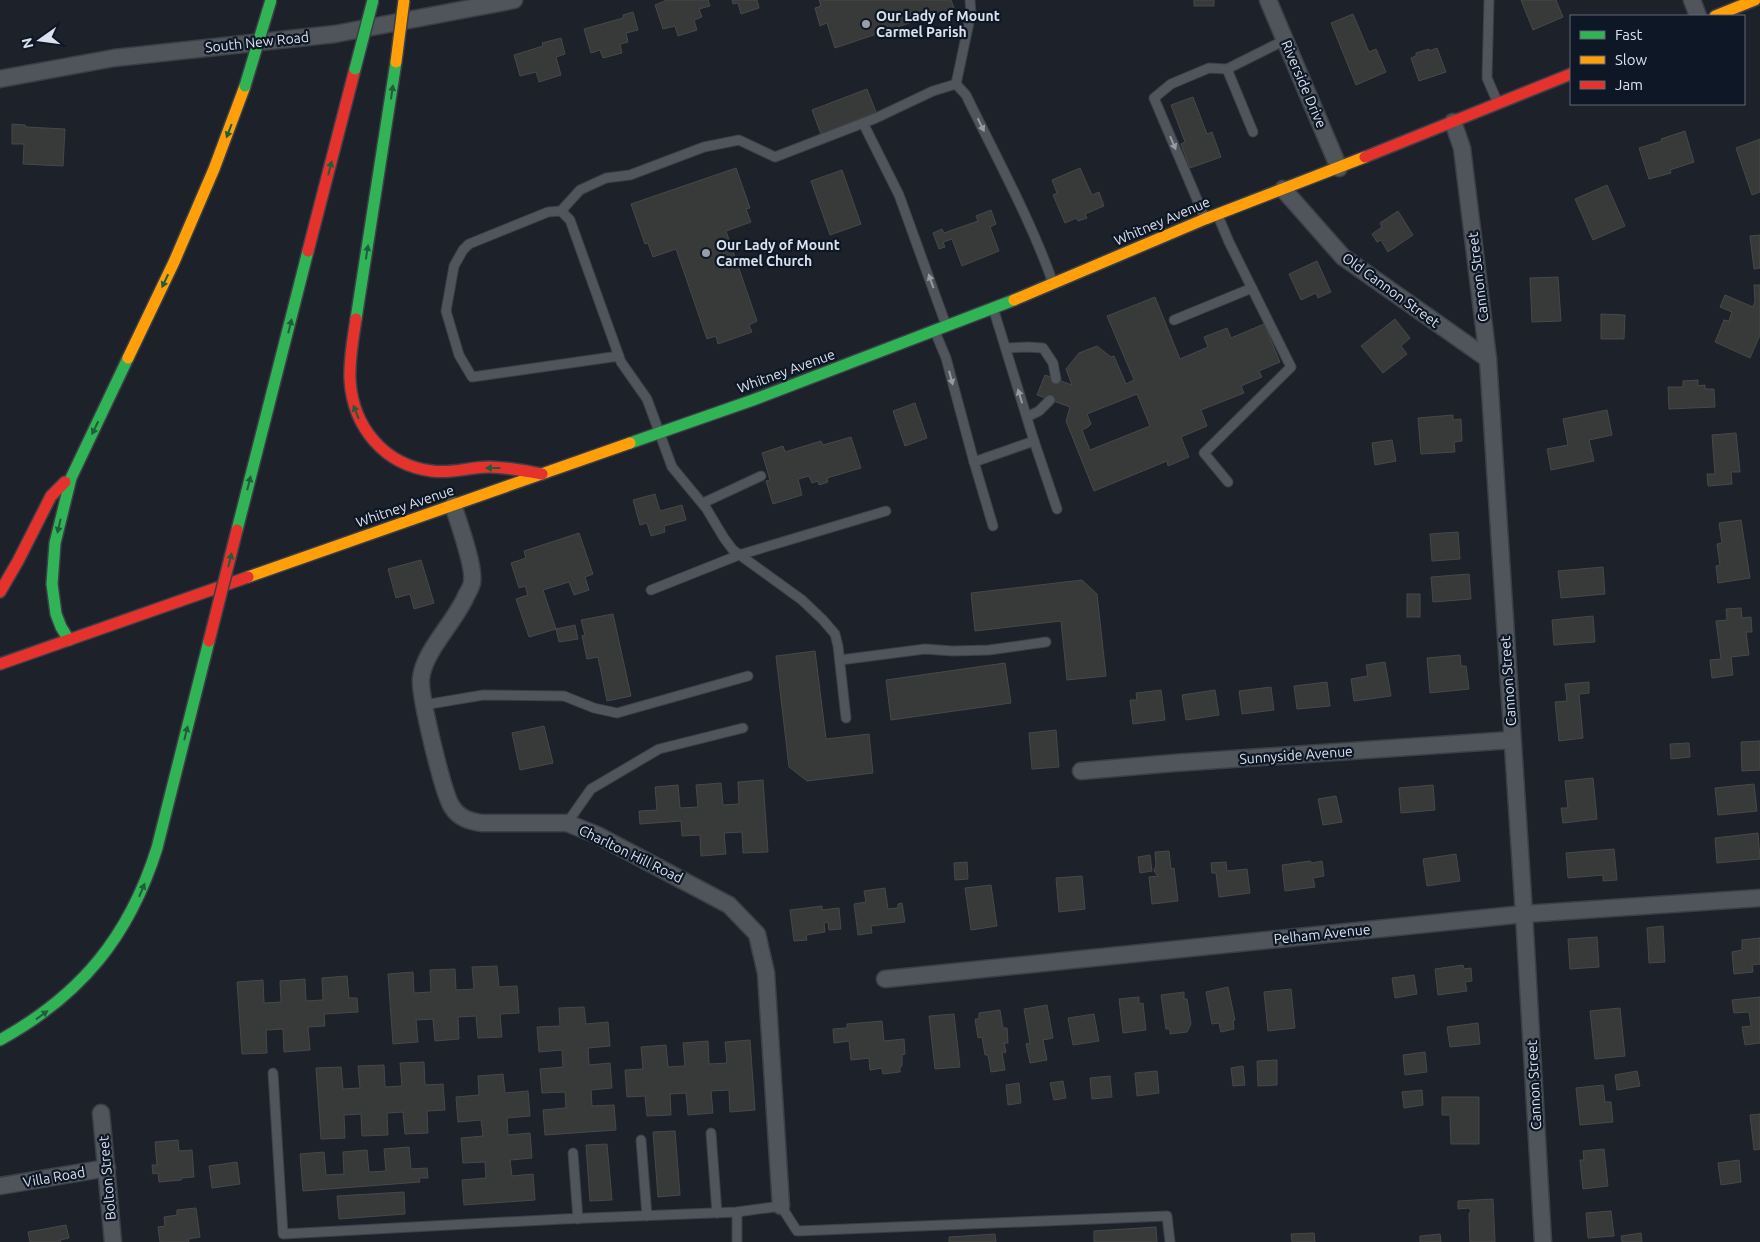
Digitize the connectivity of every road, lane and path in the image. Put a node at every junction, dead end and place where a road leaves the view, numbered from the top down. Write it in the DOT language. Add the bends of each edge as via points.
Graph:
graph roads {
  1 [pos="271,0"];
  2 [pos="373,0"];
  3 [pos="404,0"];
  4 [pos="514,0"];
  5 [pos="970,0"];
  6 [pos="1268,0"];
  7 [pos="1489,0"];
  8 [pos="1692,0"];
  9 [pos="1754,0"];
  10 [pos="1698,15"];
  11 [pos="1717,15"];
  12 [pos="1285,40"];
  13 [pos="1227,69"];
  14 [pos="1570,74"];
  15 [pos="0,79"];
  16 [pos="956,84"];
  17 [pos="1498,104"];
  18 [pos="1453,122"];
  19 [pos="863,123"];
  20 [pos="1253,132"];
  21 [pos="1339,168"];
  22 [pos="1283,189"];
  23 [pos="562,210"];
  24 [pos="1217,214"];
  25 [pos="1205,219"];
  26 [pos="1054,284"];
  27 [pos="1252,288"];
  28 [pos="993,308"];
  29 [pos="1174,320"];
  30 [pos="947,327"];
  31 [pos="935,332"];
  32 [pos="1006,348"];
  33 [pos="619,356"];
  34 [pos="1488,359"];
  35 [pos="1056,379"];
  36 [pos="1050,400"];
  37 [pos="1027,417"];
  38 [pos="659,432"];
  39 [pos="1034,440"];
  40 [pos="974,462"];
  41 [pos="542,474"];
  42 [pos="761,476"];
  43 [pos="71,478"];
  44 [pos="1228,482"];
  45 [pos="702,503"];
  46 [pos="453,505"];
  47 [pos="1057,509"];
  48 [pos="886,511"];
  49 [pos="993,526"];
  50 [pos="739,555"];
  51 [pos="651,590"];
  52 [pos="0,592"];
  53 [pos="69,640"];
  54 [pos="1046,642"];
  55 [pos="840,660"];
  56 [pos="0,664"];
  57 [pos="748,676"];
  58 [pos="424,704"];
  59 [pos="846,718"];
  60 [pos="743,728"];
  61 [pos="1512,740"];
  62 [pos="1081,772"];
  63 [pos="567,823"];
  64 [pos="1760,898"];
  65 [pos="1524,914"];
  66 [pos="885,979"];
  67 [pos="0,1040"];
  68 [pos="273,1073"];
  69 [pos="101,1113"];
  70 [pos="711,1133"];
  71 [pos="641,1140"];
  72 [pos="573,1153"];
  73 [pos="107,1168"];
  74 [pos="0,1186"];
  75 [pos="781,1206"];
  76 [pos="737,1212"];
  77 [pos="717,1213"];
  78 [pos="647,1216"];
  79 [pos="578,1219"];
  80 [pos="113,1242"];
  81 [pos="737,1242"];
  82 [pos="1170,1242"];
  83 [pos="1543,1242"];
  1 -- 43 [label="main road, one-way, bridge" via="245,86 214,169 174,262"];
  67 -- 2 [label="main road, one-way, bridge" via="42,1015 77,986 104,954 137,901 156,851"];
  41 -- 3 [label="main road, one-way, bridge" via="497,467 439,472 412,466 393,458 376,443 356,413 350,391 350,360"];
  4 -- 15 [label="street, South New Road" via="334,34 114,58"];
  5 -- 16 [label="lane" via="971,13"];
  6 -- 12 [label="street, Riverside Drive"];
  7 -- 17 [label="lane" via="1487,78"];
  8 -- 10 [label="street"];
  9 -- 11 [label="main road"];
  12 -- 13 [label="lane"];
  12 -- 21 [label="street, Riverside Drive"];
  13 -- 20 [label="lane"];
  13 -- 25 [label="lane, one-way" via="1209,68 1171,84 1154,98"];
  14 -- 17 [label="main road, Whitney Avenue"];
  16 -- 19 [label="lane" via="932,91"];
  16 -- 26 [label="lane, one-way" via="966,95"];
  17 -- 18 [label="main road, Whitney Avenue"];
  18 -- 21 [label="main road, Whitney Avenue"];
  18 -- 34 [label="street, Cannon Street" via="1462,148"];
  19 -- 23 [label="lane" via="775,157 739,140 704,147 630,175 606,178 580,190"];
  30 -- 19 [label="lane, one-way" via="899,195"];
  21 -- 22 [label="main road, Whitney Avenue"];
  22 -- 24 [label="main road, Whitney Avenue"];
  22 -- 34 [label="street, Old Cannon Street" via="1343,257"];
  23 -- 33 [label="lane" via="570,220"];
  23 -- 33 [label="lane" via="548,212 470,244 463,250 454,266 446,311 459,355 472,377"];
  24 -- 25 [label="main road, Whitney Avenue"];
  24 -- 27 [label="lane"];
  25 -- 26 [label="main road, Whitney Avenue"];
  26 -- 28 [label="main road, Whitney Avenue"];
  27 -- 29 [label="lane"];
  27 -- 44 [label="lane" via="1291,367 1204,453"];
  28 -- 30 [label="main road, Whitney Avenue"];
  28 -- 32 [label="lane"];
  30 -- 31 [label="main road, Whitney Avenue"];
  31 -- 38 [label="main road, Whitney Avenue"];
  31 -- 40 [label="lane, one-way" via="946,358"];
  32 -- 35 [label="lane" via="1043,348 1053,363"];
  37 -- 32 [label="lane, one-way"];
  33 -- 38 [label="lane" via="647,399"];
  34 -- 61 [label="street, Cannon Street"];
  36 -- 37 [label="lane"];
  37 -- 39 [label="lane"];
  38 -- 41 [label="main road, Whitney Avenue"];
  38 -- 45 [label="lane" via="672,467"];
  39 -- 40 [label="lane"];
  39 -- 47 [label="lane"];
  40 -- 49 [label="lane"];
  41 -- 46 [label="main road, Whitney Avenue"];
  42 -- 45 [label="lane"];
  43 -- 52 [label="main road" via="51,496"];
  43 -- 53 [label="main road, one-way" via="55,543 52,584 56,614"];
  45 -- 50 [label="lane"];
  46 -- 53 [label="main road, Whitney Avenue"];
  46 -- 58 [label="street, Charlton Hill Road" via="470,561 472,582 460,610 429,655 421,679"];
  48 -- 50 [label="lane"];
  50 -- 51 [label="lane"];
  50 -- 55 [label="lane" via="802,600 823,620 835,634"];
  53 -- 56 [label="main road, Whitney Avenue"];
  54 -- 55 [label="lane" via="989,650 925,649"];
  55 -- 59 [label="lane"];
  57 -- 58 [label="lane" via="616,713 564,696 483,695"];
  58 -- 63 [label="street, Charlton Hill Road" via="448,798 460,816 481,823"];
  60 -- 63 [label="lane" via="659,749 591,789"];
  61 -- 62 [label="street, Sunnyside Avenue"];
  61 -- 65 [label="street, Cannon Street"];
  63 -- 75 [label="street, Charlton Hill Road" via="597,835 729,905 757,934 766,973"];
  64 -- 65 [label="street, Pelham Avenue"];
  65 -- 66 [label="street, Pelham Avenue"];
  65 -- 83 [label="street, Cannon Street"];
  68 -- 79 [label="lane" via="283,1234"];
  69 -- 73 [label="street, Bolton Street"];
  70 -- 77 [label="lane"];
  71 -- 78 [label="lane"];
  72 -- 79 [label="lane"];
  73 -- 74 [label="street, Villa Road"];
  73 -- 80 [label="street, Bolton Street"];
  75 -- 76 [label="lane"];
  75 -- 82 [label="lane" via="797,1231 1167,1216"];
  76 -- 77 [label="lane"];
  76 -- 81 [label="lane"];
  77 -- 78 [label="lane"];
  78 -- 79 [label="lane"];
}
